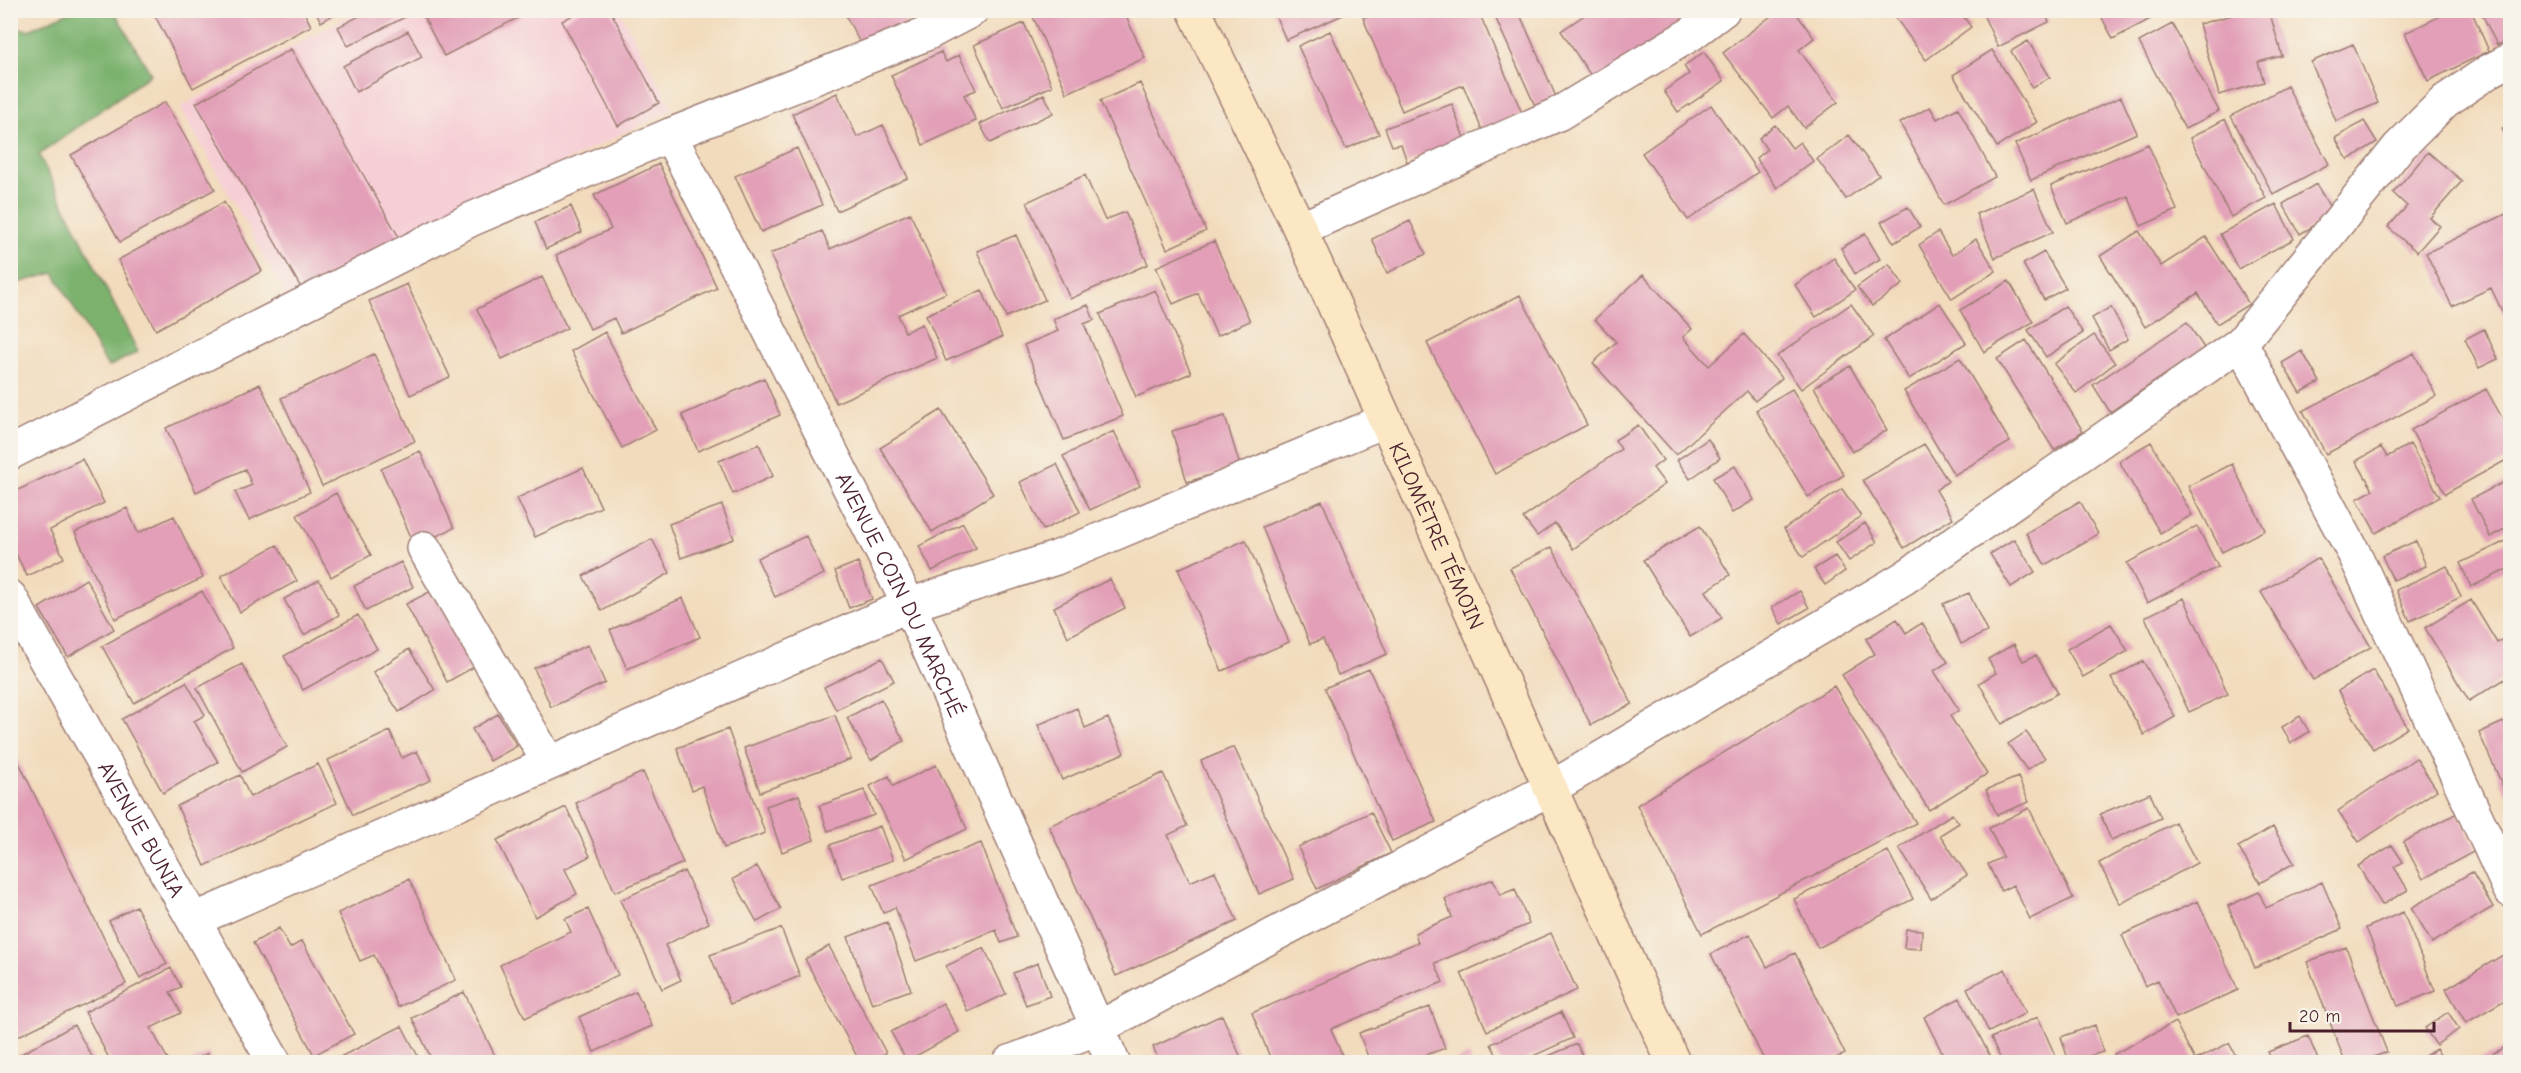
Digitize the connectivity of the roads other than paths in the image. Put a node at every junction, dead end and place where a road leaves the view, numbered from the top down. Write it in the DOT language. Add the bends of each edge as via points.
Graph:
graph roads {
  1 [pos="972,10"];
  2 [pos="1194,10"];
  3 [pos="1723,10"];
  4 [pos="2511,60"];
  5 [pos="670,135"];
  6 [pos="1300,229"];
  7 [pos="2241,343"];
  8 [pos="1384,421"];
  9 [pos="10,453"];
  10 [pos="424,548"];
  11 [pos="10,597"];
  12 [pos="909,605"];
  13 [pos="549,763"];
  14 [pos="1551,788"];
  15 [pos="2511,890"];
  16 [pos="194,920"];
  17 [pos="1098,1028"];
  18 [pos="274,1062"];
  19 [pos="1010,1062"];
  20 [pos="1113,1062"];
  21 [pos="1674,1062"];
  1 -- 5 [label="street" via="926,34"];
  2 -- 6 [label="main road, KILOMÈTRE TÉMOIN"];
  3 -- 6 [label="street" via="1691,34 1558,114"];
  4 -- 7 [label="street" via="2445,101 2398,148"];
  5 -- 9 [label="street" via="472,219"];
  5 -- 12 [label="street, AVENUE COIN DU MARCHÉ"];
  6 -- 8 [label="main road, KILOMÈTRE TÉMOIN"];
  7 -- 14 [label="street" via="1904,578"];
  7 -- 15 [label="street" via="2356,557"];
  8 -- 12 [label="street" via="1056,558"];
  8 -- 14 [label="main road, KILOMÈTRE TÉMOIN"];
  10 -- 13 [label="street"];
  11 -- 16 [label="street, AVENUE BUNIA"];
  12 -- 13 [label="street"];
  12 -- 17 [label="street, AVENUE COIN DU MARCHÉ"];
  13 -- 16 [label="street"];
  14 -- 17 [label="street"];
  14 -- 21 [label="main road, KILOMÈTRE TÉMOIN"];
  16 -- 18 [label="street, AVENUE BUNIA"];
  17 -- 19 [label="street"];
  17 -- 20 [label="street, AVENUE COIN DU MARCHÉ"];
}
